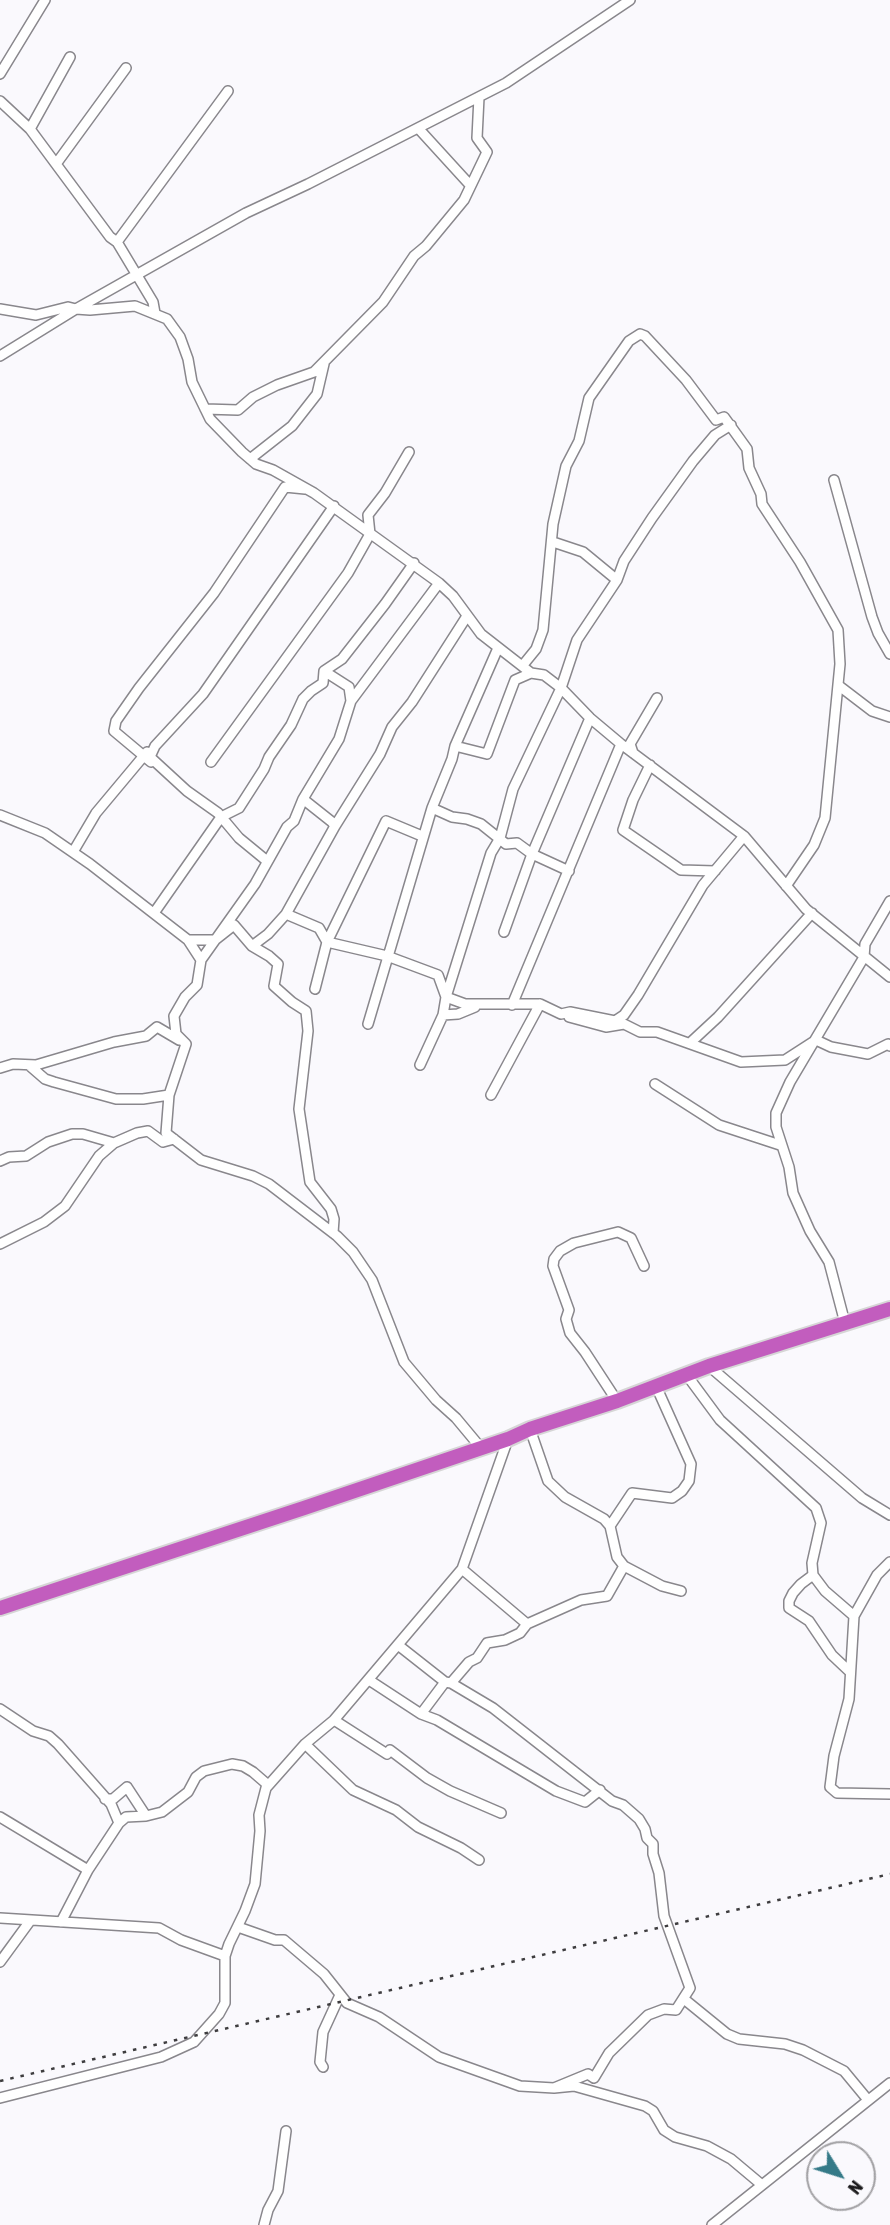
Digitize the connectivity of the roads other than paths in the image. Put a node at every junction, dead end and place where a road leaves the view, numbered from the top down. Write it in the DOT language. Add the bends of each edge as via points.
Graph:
graph roads {
  1 [pos="45,0"];
  2 [pos="630,0"];
  3 [pos="70,57"];
  4 [pos="126,68"];
  5 [pos="0,74"];
  6 [pos="228,91"];
  7 [pos="479,97"];
  8 [pos="0,101"];
  9 [pos="418,128"];
  10 [pos="30,129"];
  11 [pos="56,164"];
  12 [pos="470,186"];
  13 [pos="117,242"];
  14 [pos="136,274"];
  15 [pos="0,309"];
  16 [pos="76,309"];
  17 [pos="155,313"];
  18 [pos="0,356"];
  19 [pos="324,362"];
  20 [pos="205,410"];
  21 [pos="731,425"];
  22 [pos="409,452"];
  23 [pos="250,458"];
  24 [pos="834,480"];
  25 [pos="308,490"];
  26 [pos="334,506"];
  27 [pos="370,534"];
  28 [pos="553,542"];
  29 [pos="414,563"];
  30 [pos="617,580"];
  31 [pos="439,583"];
  32 [pos="467,616"];
  33 [pos="498,648"];
  34 [pos="890,654"];
  35 [pos="523,665"];
  36 [pos="324,671"];
  37 [pos="531,673"];
  38 [pos="838,685"];
  39 [pos="561,688"];
  40 [pos="657,698"];
  41 [pos="351,701"];
  42 [pos="890,717"];
  43 [pos="590,718"];
  44 [pos="163,733"];
  45 [pos="621,744"];
  46 [pos="455,747"];
  47 [pos="633,753"];
  48 [pos="144,756"];
  49 [pos="211,762"];
  50 [pos="650,765"];
  51 [pos="183,786"];
  52 [pos="303,799"];
  53 [pos="432,808"];
  54 [pos="0,815"];
  55 [pos="220,817"];
  56 [pos="335,826"];
  57 [pos="422,836"];
  58 [pos="744,836"];
  59 [pos="500,838"];
  60 [pos="73,852"];
  61 [pos="532,854"];
  62 [pos="267,861"];
  63 [pos="569,871"];
  64 [pos="715,871"];
  65 [pos="786,886"];
  66 [pos="890,901"];
  67 [pos="154,914"];
  68 [pos="286,914"];
  69 [pos="812,914"];
  70 [pos="504,932"];
  71 [pos="188,940"];
  72 [pos="215,940"];
  73 [pos="327,942"];
  74 [pos="252,946"];
  75 [pos="667,948"];
  76 [pos="387,956"];
  77 [pos="864,957"];
  78 [pos="201,960"];
  79 [pos="890,977"];
  80 [pos="315,989"];
  81 [pos="446,997"];
  82 [pos="488,1003"];
  83 [pos="540,1004"];
  84 [pos="512,1006"];
  85 [pos="561,1014"];
  86 [pos="443,1015"];
  87 [pos="368,1024"];
  88 [pos="624,1024"];
  89 [pos="816,1040"];
  90 [pos="690,1043"];
  91 [pos="186,1044"];
  92 [pos="890,1046"];
  93 [pos="420,1065"];
  94 [pos="30,1066"];
  95 [pos="0,1068"];
  96 [pos="655,1084"];
  97 [pos="169,1095"];
  98 [pos="491,1095"];
  99 [pos="174,1139"];
  100 [pos="114,1143"];
  101 [pos="780,1145"];
  102 [pos="0,1161"];
  103 [pos="333,1233"];
  104 [pos="0,1244"];
  105 [pos="644,1266"];
  106 [pos="890,1309"];
  107 [pos="845,1323"];
  108 [pos="709,1366"];
  109 [pos="686,1374"];
  110 [pos="656,1386"];
  111 [pos="617,1401"];
  112 [pos="530,1429"];
  113 [pos="508,1438"];
  114 [pos="481,1448"];
  115 [pos="890,1515"];
  116 [pos="610,1525"];
  117 [pos="890,1562"];
  118 [pos="624,1566"];
  119 [pos="462,1569"];
  120 [pos="813,1575"];
  121 [pos="681,1591"];
  122 [pos="0,1608"];
  123 [pos="854,1616"];
  124 [pos="527,1624"];
  125 [pos="398,1645"];
  126 [pos="850,1672"];
  127 [pos="369,1680"];
  128 [pos="448,1682"];
  129 [pos="0,1709"];
  130 [pos="421,1714"];
  131 [pos="334,1720"];
  132 [pos="305,1744"];
  133 [pos="268,1785"];
  134 [pos="600,1790"];
  135 [pos="890,1794"];
  136 [pos="105,1798"];
  137 [pos="500,1813"];
  138 [pos="146,1816"];
  139 [pos="0,1817"];
  140 [pos="118,1823"];
  141 [pos="480,1860"];
  142 [pos="88,1870"];
  143 [pos="0,1918"];
  144 [pos="30,1921"];
  145 [pos="61,1922"];
  146 [pos="238,1927"];
  147 [pos="225,1956"];
  148 [pos="0,1962"];
  149 [pos="340,1995"];
  150 [pos="684,1999"];
  151 [pos="323,2067"];
  152 [pos="890,2083"];
  153 [pos="554,2088"];
  154 [pos="0,2098"];
  155 [pos="869,2100"];
  156 [pos="286,2131"];
  157 [pos="762,2185"];
  158 [pos="264,2225"];
  159 [pos="712,2225"];
  1 -- 5 [label="street"];
  2 -- 7 [label="street"];
  3 -- 10 [label="street"];
  4 -- 11 [label="street"];
  6 -- 13 [label="street"];
  7 -- 9 [label="street"];
  7 -- 12 [label="street" via="477,138 487,152"];
  8 -- 10 [label="street"];
  9 -- 12 [label="street"];
  9 -- 14 [label="street" via="246,213"];
  10 -- 11 [label="street"];
  11 -- 13 [label="street"];
  12 -- 19 [label="street" via="464,200 414,256 383,302"];
  13 -- 14 [label="street"];
  14 -- 16 [label="street"];
  14 -- 17 [label="street"];
  15 -- 16 [label="street" via="36,315"];
  16 -- 17 [label="street" via="135,306"];
  16 -- 18 [label="street"];
  17 -- 20 [label="street" via="167,319 180,337"];
  19 -- 20 [label="street" via="314,372 277,385 237,410"];
  19 -- 23 [label="street" via="317,394 292,426"];
  20 -- 23 [label="street"];
  21 -- 28 [label="street" via="724,417 716,420 650,340 636,336 589,398 579,441 566,466"];
  21 -- 30 [label="street" via="715,435 693,461 624,561"];
  21 -- 38 [label="street" via="747,449 762,504 838,630"];
  22 -- 27 [label="street" via="368,515"];
  23 -- 25 [label="street"];
  24 -- 34 [label="street" via="872,617"];
  25 -- 26 [label="street"];
  25 -- 48 [label="street" via="285,487 214,593 124,709 114,731"];
  26 -- 27 [label="street"];
  26 -- 51 [label="street" via="203,694 155,746 150,757"];
  27 -- 29 [label="street"];
  27 -- 49 [label="street" via="348,573"];
  28 -- 30 [label="street" via="583,552"];
  28 -- 35 [label="street" via="543,630"];
  29 -- 31 [label="street"];
  29 -- 36 [label="street" via="342,659"];
  30 -- 39 [label="street" via="577,640"];
  31 -- 32 [label="street"];
  31 -- 41 [label="street"];
  32 -- 33 [label="street"];
  32 -- 56 [label="street" via="391,727 380,754"];
  33 -- 35 [label="street"];
  33 -- 46 [label="street"];
  35 -- 37 [label="street"];
  36 -- 41 [label="street" via="349,687"];
  36 -- 55 [label="street" via="324,683 303,699 292,725 239,808"];
  37 -- 39 [label="street"];
  37 -- 46 [label="street" via="515,680 487,754"];
  38 -- 42 [label="street" via="872,711"];
  38 -- 65 [label="street" via="825,818 814,845"];
  39 -- 43 [label="street"];
  39 -- 59 [label="street" via="513,789"];
  40 -- 47 [label="street" via="631,744"];
  41 -- 52 [label="street" via="339,739"];
  43 -- 45 [label="street"];
  43 -- 61 [label="street"];
  44 -- 48 [label="street"];
  45 -- 47 [label="street"];
  45 -- 63 [label="street"];
  46 -- 53 [label="street"];
  47 -- 50 [label="street"];
  48 -- 51 [label="street"];
  48 -- 60 [label="street" via="96,813"];
  50 -- 58 [label="street"];
  50 -- 64 [label="street" via="623,830 681,870"];
  51 -- 55 [label="street"];
  52 -- 56 [label="street"];
  52 -- 62 [label="street"];
  53 -- 57 [label="street"];
  53 -- 59 [label="street" via="481,824"];
  54 -- 60 [label="street" via="45,833"];
  55 -- 62 [label="street"];
  55 -- 67 [label="street"];
  56 -- 68 [label="street"];
  57 -- 73 [label="street" via="386,821"];
  57 -- 76 [label="street"];
  58 -- 64 [label="street"];
  58 -- 65 [label="street"];
  59 -- 61 [label="street"];
  59 -- 81 [label="street" via="491,853"];
  60 -- 67 [label="street"];
  61 -- 63 [label="street"];
  61 -- 70 [label="street"];
  62 -- 72 [label="street"];
  63 -- 84 [label="street"];
  64 -- 75 [label="street" via="692,901"];
  65 -- 69 [label="street"];
  66 -- 77 [label="street" via="865,944"];
  67 -- 71 [label="street"];
  68 -- 73 [label="street" via="319,928"];
  68 -- 74 [label="street"];
  69 -- 77 [label="street"];
  69 -- 90 [label="street"];
  71 -- 72 [label="street"];
  71 -- 78 [label="street"];
  72 -- 74 [label="street" via="234,925"];
  72 -- 78 [label="street"];
  73 -- 76 [label="street"];
  73 -- 80 [label="street"];
  74 -- 103 [label="street" via="278,964 274,986 306,1011 299,1109 310,1182 331,1209"];
  75 -- 85 [label="street" via="624,1015 615,1021"];
  75 -- 88 [label="street"];
  76 -- 81 [label="street" via="438,975"];
  76 -- 87 [label="street"];
  77 -- 79 [label="street"];
  77 -- 89 [label="street"];
  78 -- 91 [label="street" via="197,985 174,1016 176,1034"];
  81 -- 82 [label="street" via="465,1004"];
  81 -- 86 [label="street"];
  82 -- 84 [label="street"];
  82 -- 86 [label="street"];
  83 -- 84 [label="street"];
  83 -- 85 [label="street"];
  83 -- 98 [label="street"];
  85 -- 88 [label="street" via="606,1027"];
  86 -- 93 [label="street"];
  88 -- 90 [label="street"];
  89 -- 90 [label="street" via="785,1060 741,1062"];
  89 -- 92 [label="street" via="868,1054"];
  89 -- 101 [label="street" via="776,1113"];
  91 -- 94 [label="street" via="157,1027 146,1037"];
  91 -- 97 [label="street"];
  94 -- 95 [label="street"];
  94 -- 97 [label="street" via="45,1079 116,1098"];
  96 -- 101 [label="street" via="719,1125"];
  97 -- 99 [label="street" via="166,1133"];
  99 -- 100 [label="street" via="163,1142 148,1131"];
  99 -- 103 [label="street" via="201,1160 270,1184"];
  100 -- 102 [label="street" via="72,1134 26,1156"];
  100 -- 104 [label="street" via="99,1156 65,1206"];
  101 -- 107 [label="street" via="793,1193 829,1262"];
  103 -- 114 [label="street" via="372,1280 404,1362"];
  105 -- 111 [label="street" via="631,1238 618,1232 574,1243 554,1259 554,1272 569,1310 570,1333"];
  106 -- 107 [label="highway"];
  107 -- 108 [label="highway"];
  108 -- 109 [label="highway"];
  108 -- 115 [label="street" via="862,1498"];
  109 -- 110 [label="highway"];
  109 -- 120 [label="street" via="720,1420 816,1508 821,1522"];
  110 -- 111 [label="highway"];
  110 -- 116 [label="street" via="691,1464 689,1481 673,1498 632,1493"];
  111 -- 112 [label="highway"];
  112 -- 113 [label="highway"];
  112 -- 116 [label="street" via="548,1481"];
  113 -- 114 [label="highway"];
  113 -- 119 [label="street"];
  114 -- 122 [label="highway"];
  116 -- 118 [label="street" via="617,1557"];
  117 -- 123 [label="street"];
  118 -- 121 [label="street"];
  118 -- 124 [label="street" via="607,1596 582,1600"];
  119 -- 124 [label="street"];
  119 -- 125 [label="street"];
  120 -- 123 [label="street"];
  120 -- 126 [label="street" via="793,1593 789,1608 809,1621 831,1655"];
  123 -- 126 [label="street"];
  124 -- 128 [label="street" via="520,1633 487,1643"];
  125 -- 127 [label="street"];
  125 -- 128 [label="street"];
  126 -- 135 [label="street" via="849,1699 830,1787 837,1793"];
  127 -- 130 [label="street"];
  127 -- 131 [label="street"];
  128 -- 130 [label="street"];
  128 -- 134 [label="street" via="501,1715"];
  129 -- 136 [label="street" via="49,1736"];
  130 -- 134 [label="street" via="556,1791 585,1802"];
  131 -- 132 [label="street"];
  131 -- 137 [label="street" via="387,1754 390,1750 450,1791"];
  132 -- 133 [label="street"];
  132 -- 141 [label="street" via="353,1790"];
  133 -- 138 [label="street" via="243,1766 204,1771 177,1802"];
  133 -- 146 [label="street" via="259,1815 255,1884"];
  134 -- 150 [label="street" via="639,1819 653,1844 664,1916 691,1988"];
  136 -- 138 [label="street" via="113,1798 127,1787"];
  136 -- 140 [label="street"];
  138 -- 140 [label="street" via="126,1817"];
  139 -- 142 [label="street"];
  140 -- 142 [label="street"];
  142 -- 145 [label="street"];
  143 -- 144 [label="street"];
  144 -- 145 [label="street"];
  144 -- 148 [label="street"];
  145 -- 147 [label="street" via="159,1928"];
  146 -- 147 [label="street"];
  146 -- 149 [label="street" via="284,1940 324,1974"];
  147 -- 154 [label="street" via="225,2003 194,2042 161,2057"];
  149 -- 151 [label="street" via="323,2032"];
  149 -- 153 [label="street" via="439,2057 520,2086"];
  150 -- 153 [label="street" via="676,2010 648,2015 609,2053 594,2078 588,2074"];
  150 -- 155 [label="street" via="727,2034 785,2044 844,2071"];
  152 -- 155 [label="street"];
  153 -- 157 [label="street" via="588,2088 645,2106 664,2130 731,2159"];
  155 -- 157 [label="street"];
  156 -- 158 [label="street" via="278,2190"];
  157 -- 159 [label="street"];
}
